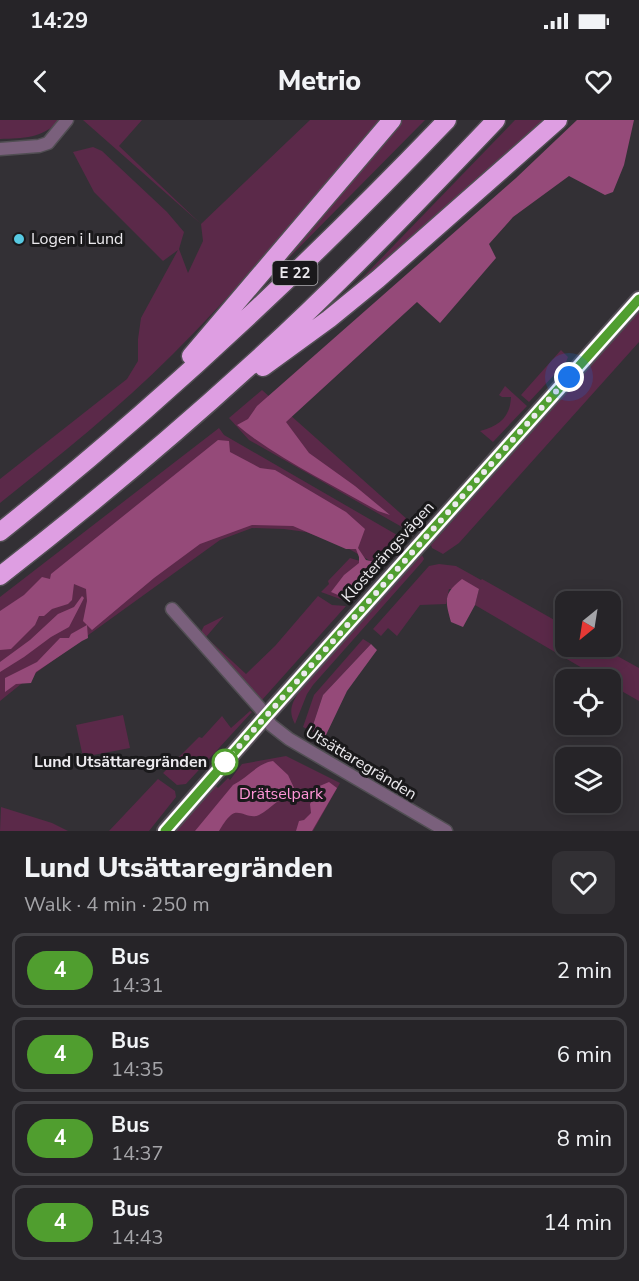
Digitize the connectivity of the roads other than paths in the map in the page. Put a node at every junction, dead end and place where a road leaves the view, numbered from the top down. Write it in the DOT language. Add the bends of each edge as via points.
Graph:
graph roads {
  1 [pos="67,120"];
  2 [pos="392,120"];
  3 [pos="447,120"];
  4 [pos="496,120"];
  5 [pos="558,120"];
  6 [pos="0,149"];
  7 [pos="639,299"];
  8 [pos="195,414"];
  9 [pos="137,418"];
  10 [pos="0,532"];
  11 [pos="0,576"];
  12 [pos="172,609"];
  13 [pos="265,717"];
  14 [pos="440,830"];
  15 [pos="165,831"];
  1 -- 6 [label="street" via="53,140 39,146"];
  2 -- 9 [label="highway"];
  3 -- 9 [label="highway, E 22" via="258,310"];
  4 -- 8 [label="highway, E 22" via="337,284"];
  5 -- 8 [label="highway" via="329,320"];
  7 -- 13 [label="street, Klosterängsvägen"];
  8 -- 11 [label="highway, E 22" via="71,521"];
  9 -- 10 [label="highway, E 22"];
  12 -- 13 [label="street, Utsättaregränden"];
  13 -- 14 [label="street, Utsättaregränden" via="305,749"];
  13 -- 15 [label="street, Klosterängsvägen"];
}
